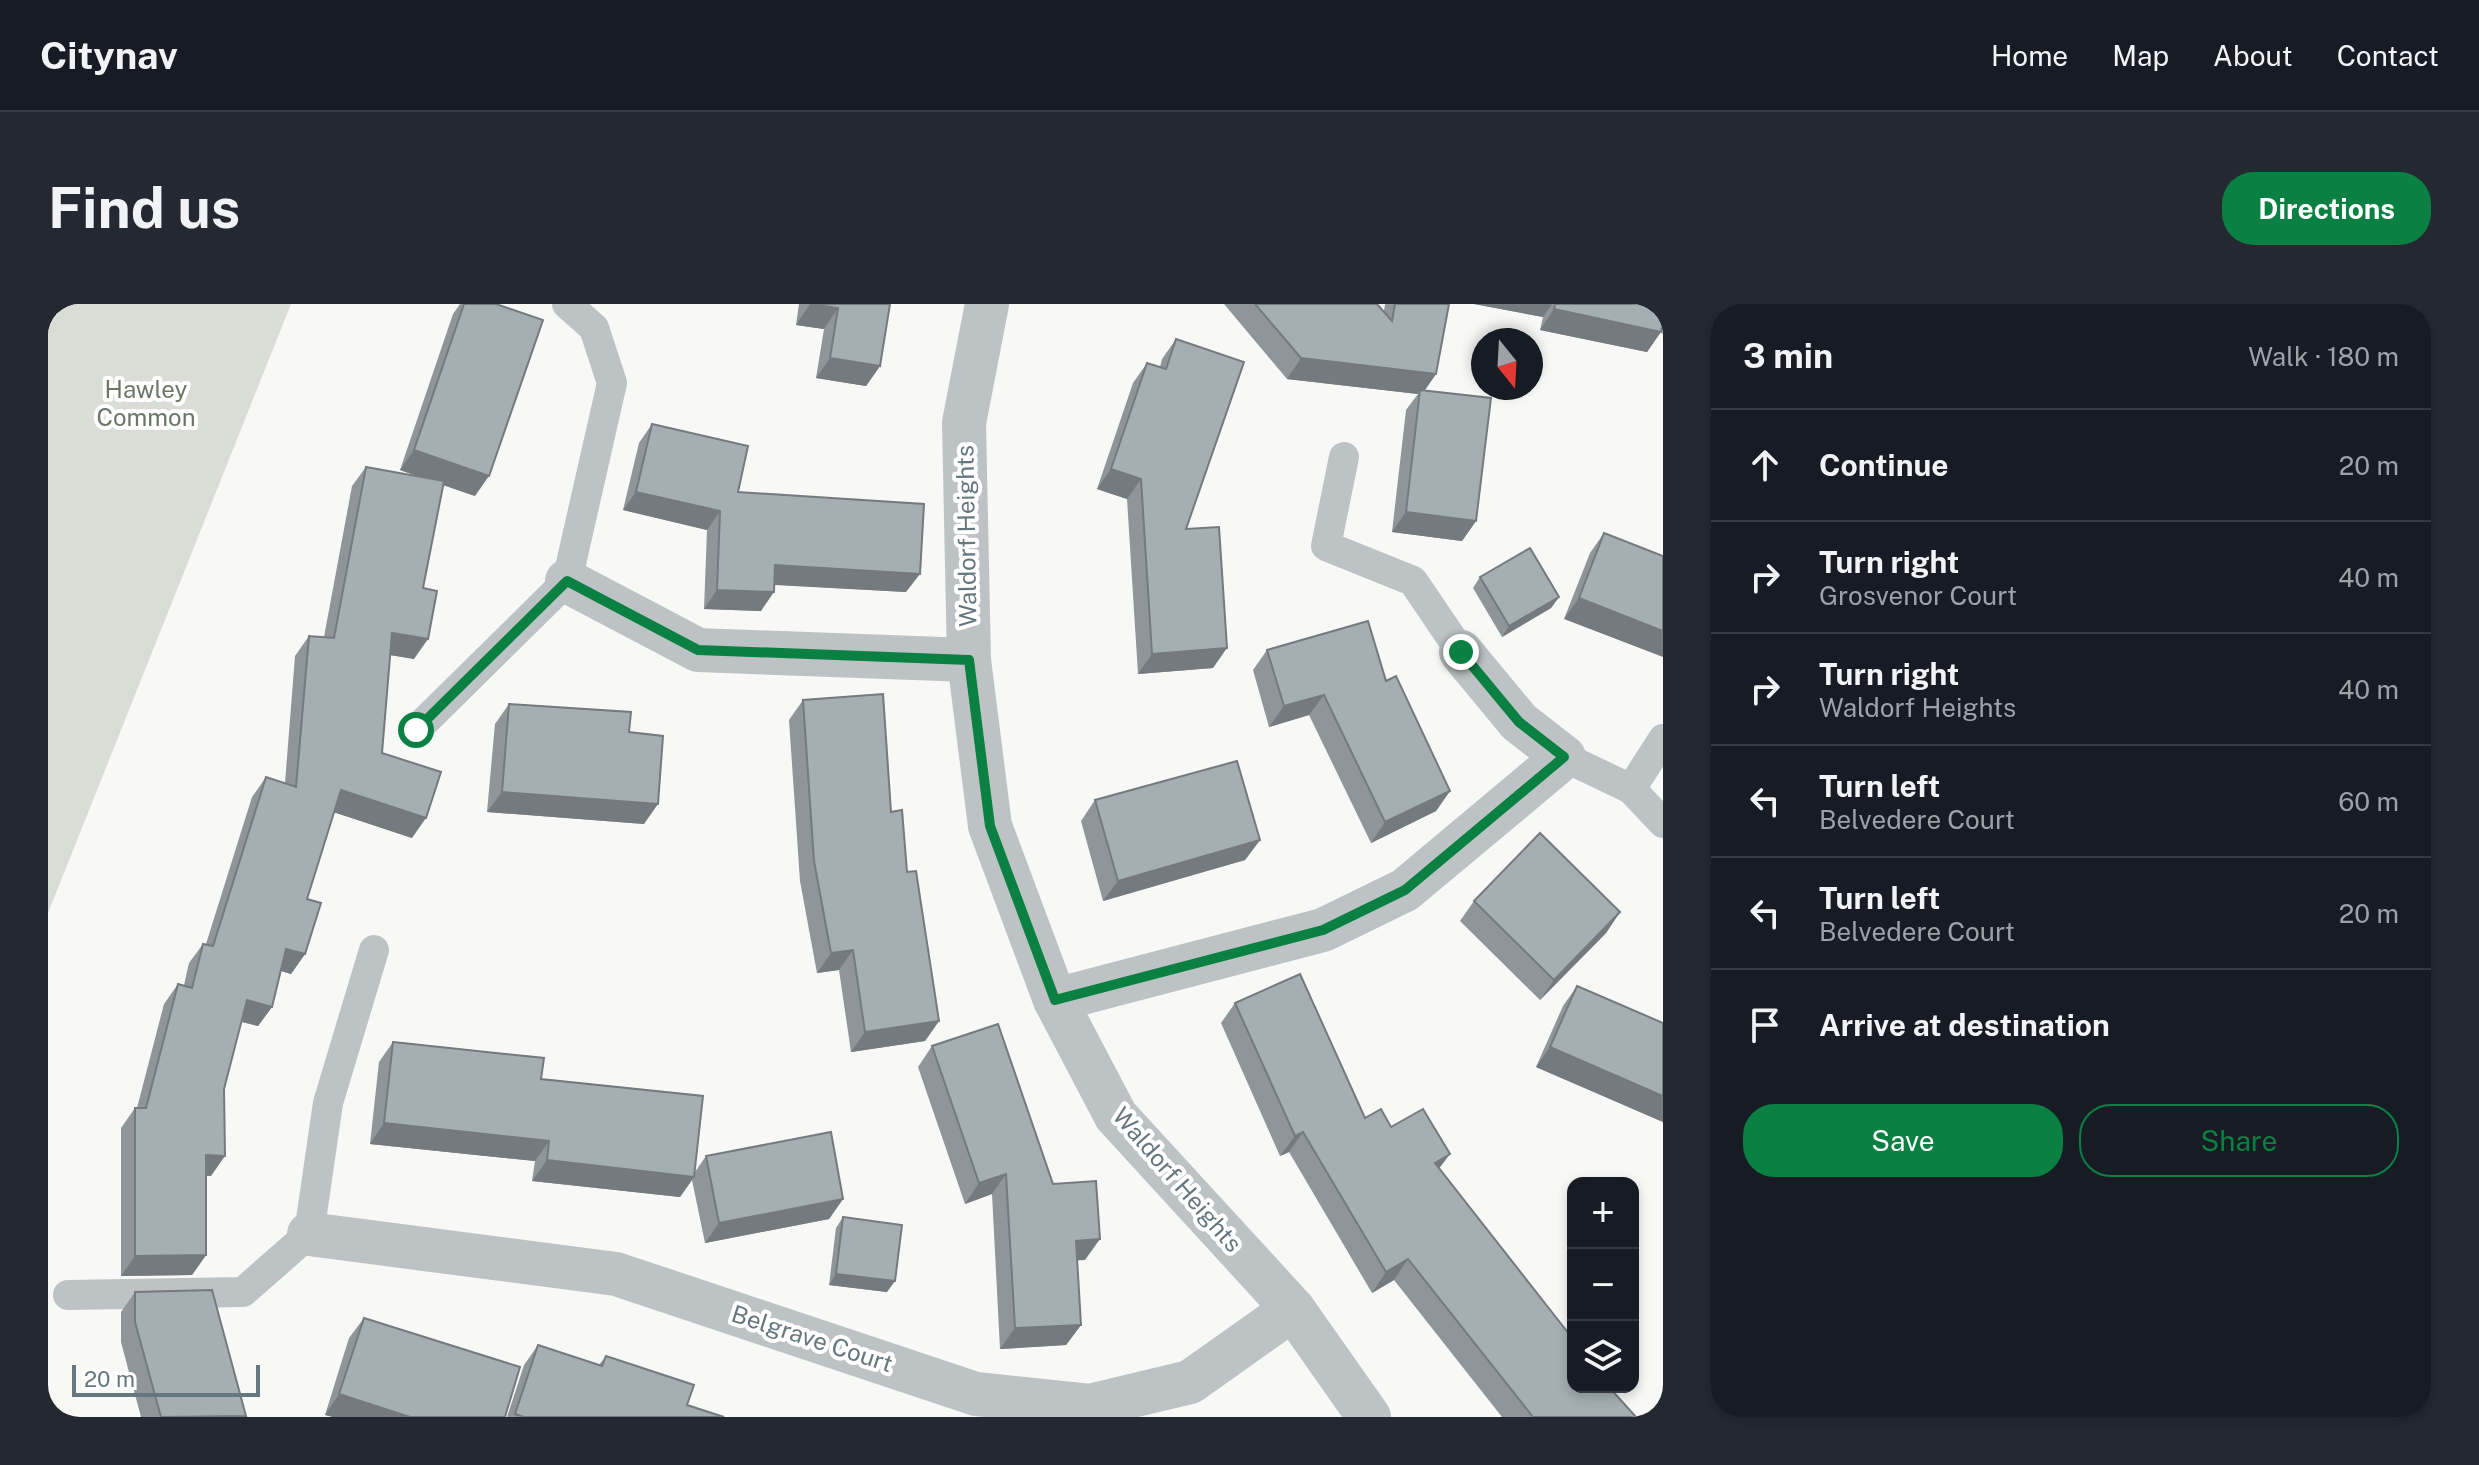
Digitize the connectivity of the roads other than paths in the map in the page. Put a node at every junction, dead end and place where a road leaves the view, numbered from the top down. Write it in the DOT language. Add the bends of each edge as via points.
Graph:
graph roads {
  1 [pos="567,304"];
  2 [pos="987,304"];
  3 [pos="1344,457"];
  4 [pos="567,581"];
  5 [pos="1461,652"];
  6 [pos="969,660"];
  7 [pos="416,730"];
  8 [pos="1663,739"];
  9 [pos="1564,757"];
  10 [pos="1631,789"];
  11 [pos="1663,823"];
  12 [pos="374,950"];
  13 [pos="1055,1000"];
  14 [pos="309,1234"];
  15 [pos="68,1295"];
  16 [pos="1293,1309"];
  17 [pos="1369,1417"];
  1 -- 4 [label="lane" via="594,328 612,383"];
  2 -- 6 [label="street, Waldorf Heights" via="964,423"];
  3 -- 5 [label="lane" via="1326,546 1413,581"];
  4 -- 6 [label="street" via="698,650"];
  4 -- 7 [label="lane"];
  5 -- 9 [label="street" via="1519,722"];
  6 -- 13 [label="street, Waldorf Heights" via="990,826"];
  8 -- 10 [label="lane"];
  9 -- 10 [label="lane"];
  9 -- 13 [label="street" via="1405,890 1323,930"];
  10 -- 11 [label="lane"];
  12 -- 14 [label="lane" via="328,1103"];
  13 -- 16 [label="street, Waldorf Heights" via="1116,1116"];
  14 -- 15 [label="lane" via="243,1292"];
  14 -- 16 [label="street, Belgrave Court" via="616,1274 976,1394 1090,1406 1190,1382"];
  16 -- 17 [label="street, Waldorf Heights"];
}
